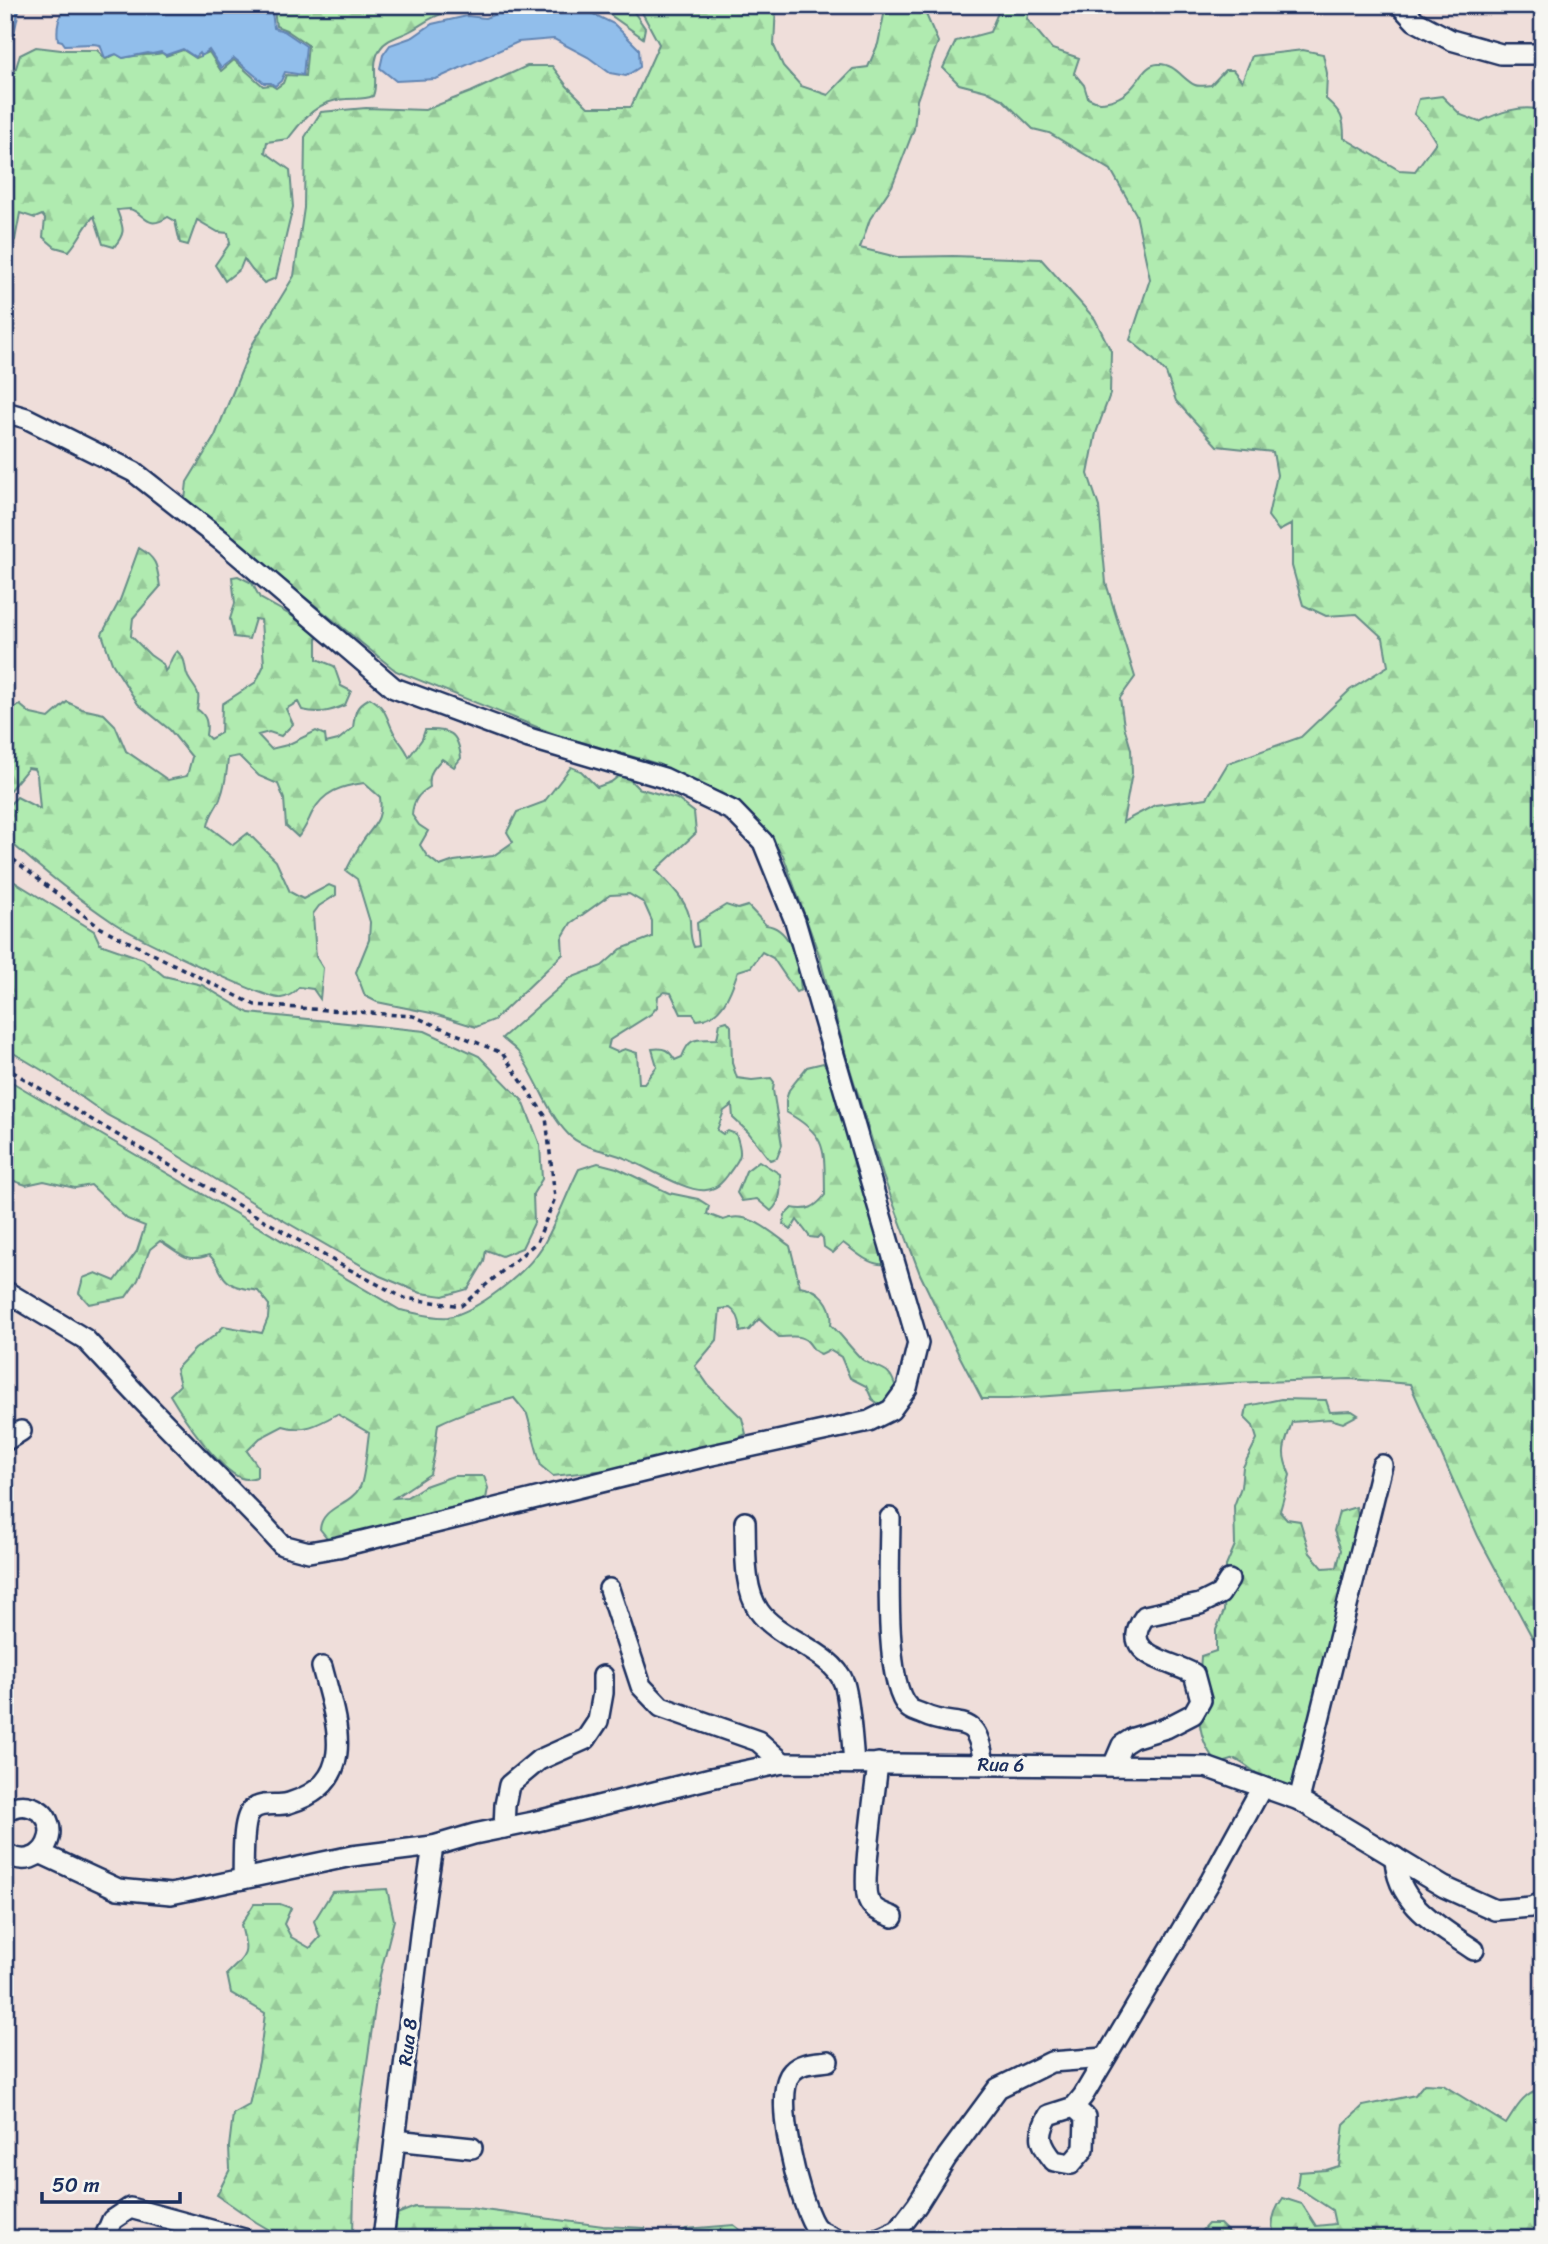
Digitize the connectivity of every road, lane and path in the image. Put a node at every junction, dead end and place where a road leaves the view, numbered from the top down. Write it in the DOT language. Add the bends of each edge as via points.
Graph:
graph roads {
  1 [pos="1401,5"];
  2 [pos="1543,54"];
  3 [pos="5,412"];
  4 [pos="5,853"];
  5 [pos="5,1067"];
  6 [pos="5,1291"];
  7 [pos="1382,1465"];
  8 [pos="890,1518"];
  9 [pos="745,1522"];
  10 [pos="1229,1580"];
  11 [pos="609,1589"];
  12 [pos="322,1667"];
  13 [pos="603,1676"];
  14 [pos="783,1763"];
  15 [pos="854,1763"];
  16 [pos="878,1763"];
  17 [pos="984,1764"];
  18 [pos="1113,1766"];
  19 [pos="1262,1787"];
  20 [pos="1299,1800"];
  21 [pos="7,1804"];
  22 [pos="504,1828"];
  23 [pos="432,1846"];
  24 [pos="40,1853"];
  25 [pos="6,1854"];
  26 [pos="1395,1857"];
  27 [pos="243,1879"];
  28 [pos="1543,1902"];
  29 [pos="893,1917"];
  30 [pos="1474,1950"];
  31 [pos="1105,2058"];
  32 [pos="828,2061"];
  33 [pos="1074,2107"];
  34 [pos="395,2140"];
  35 [pos="472,2148"];
  36 [pos="104,2239"];
  37 [pos="244,2239"];
  38 [pos="383,2239"];
  39 [pos="836,2239"];
  40 [pos="878,2239"];
  1 -- 2 [label="street" via="1415,21 1451,40 1501,54"];
  3 -- 6 [label="street" via="134,472 394,688 529,738 664,778 733,811 763,842 795,921 918,1343 907,1388 891,1410 869,1421 309,1552 282,1545 85,1339"];
  4 -- 5 [label="path" via="99,927 255,1005 413,1016 502,1053 546,1117 555,1198 537,1242 461,1306 404,1298"];
  7 -- 20 [label="street"];
  8 -- 17 [label="street" via="889,1627 897,1689 908,1708 973,1729"];
  9 -- 15 [label="street" via="747,1577 757,1609 773,1627 829,1664 843,1681"];
  10 -- 18 [label="street" via="1220,1594 1200,1604 1145,1616 1137,1627 1139,1646 1194,1674 1201,1700 1193,1714 1122,1745"];
  11 -- 14 [label="street" via="641,1686 661,1707 758,1741"];
  12 -- 27 [label="street" via="338,1738 331,1773 317,1792 252,1811 245,1824"];
  13 -- 22 [label="street" via="598,1721 586,1740 539,1760 509,1785"];
  14 -- 15 [label="street, Rua 6"];
  14 -- 22 [label="street, Rua 6"];
  15 -- 16 [label="street, Rua 6"];
  16 -- 17 [label="street, Rua 6"];
  16 -- 29 [label="street" via="867,1897 875,1910"];
  17 -- 18 [label="street, Rua 6"];
  18 -- 19 [label="street, Rua 6" via="1206,1767"];
  19 -- 20 [label="street, Rua 6"];
  19 -- 31 [label="street"];
  20 -- 26 [label="street, Rua 6"];
  21 -- 24 [label="street" via="35,1808 47,1821 50,1838"];
  22 -- 23 [label="street, Rua 6"];
  23 -- 27 [label="street, Rua 6" via="352,1856"];
  23 -- 34 [label="street, Rua 8"];
  24 -- 25 [label="street" via="23,1860"];
  24 -- 27 [label="street, Rua 6" via="118,1889 171,1894"];
  26 -- 28 [label="street, Rua 6" via="1495,1910"];
  26 -- 30 [label="street" via="1400,1887 1420,1911"];
  31 -- 33 [label="street"];
  31 -- 40 [label="street" via="1051,2062 998,2088 898,2230"];
  32 -- 39 [label="street" via="803,2064 791,2073 783,2112 807,2210 816,2228"];
  34 -- 35 [label="street"];
  34 -- 38 [label="street, Rua 8"];
  36 -- 37 [label="street" via="112,2220 130,2208"];
}
